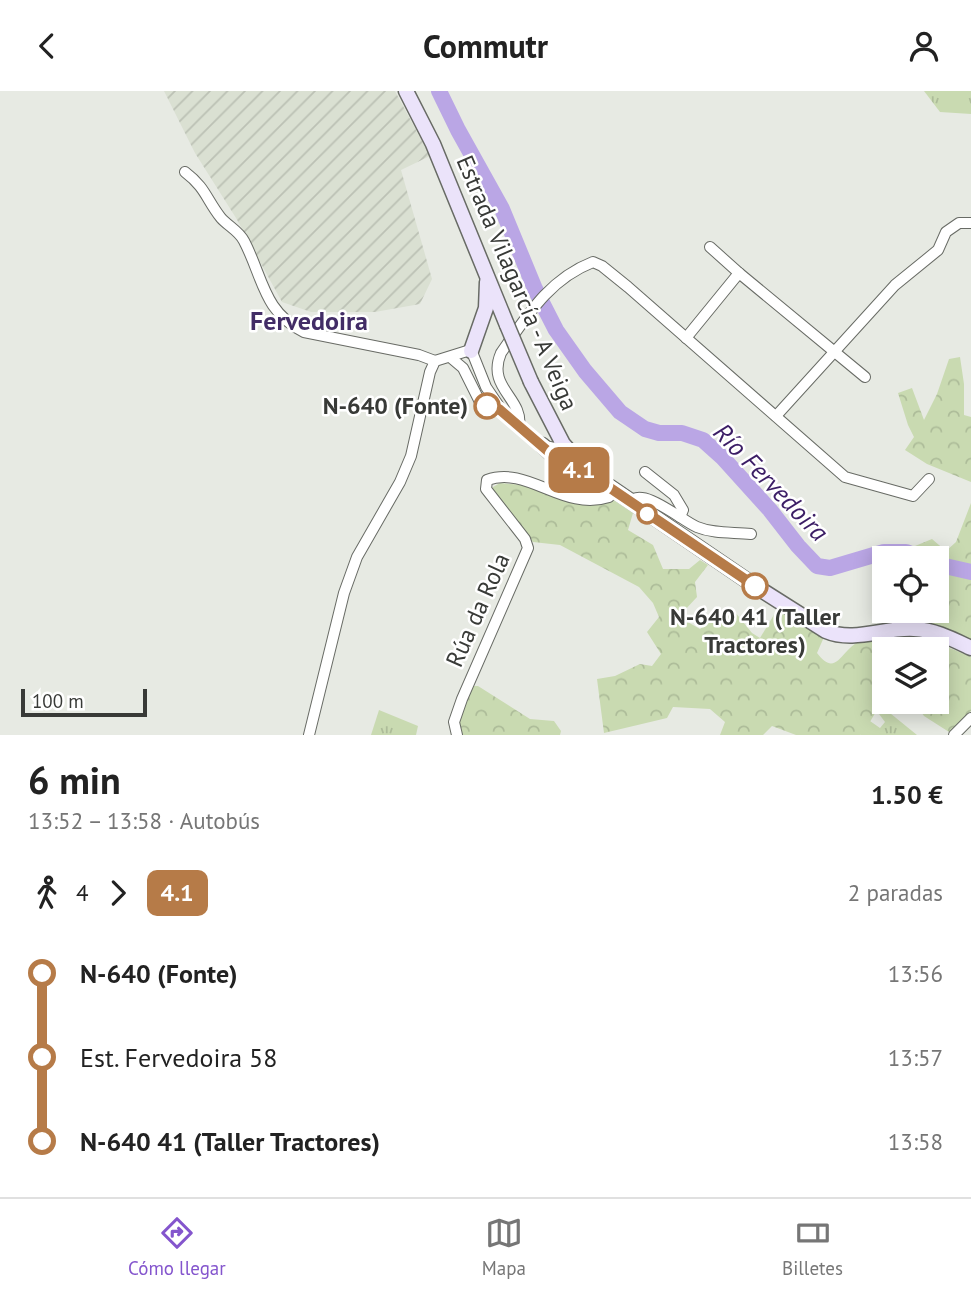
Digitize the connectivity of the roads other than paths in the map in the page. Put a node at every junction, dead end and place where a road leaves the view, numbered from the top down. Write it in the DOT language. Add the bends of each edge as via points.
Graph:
graph roads {
  1 [pos="406,91"];
  2 [pos="185,172"];
  3 [pos="971,223"];
  4 [pos="710,247"];
  5 [pos="483,263"];
  6 [pos="739,273"];
  7 [pos="686,338"];
  8 [pos="834,351"];
  9 [pos="468,352"];
  10 [pos="450,357"];
  11 [pos="435,361"];
  12 [pos="465,371"];
  13 [pos="865,377"];
  14 [pos="499,409"];
  15 [pos="776,416"];
  16 [pos="519,427"];
  17 [pos="563,444"];
  18 [pos="542,445"];
  19 [pos="645,472"];
  20 [pos="588,473"];
  21 [pos="929,478"];
  22 [pos="613,491"];
  23 [pos="630,502"];
  24 [pos="680,517"];
  25 [pos="751,534"];
  26 [pos="971,648"];
  27 [pos="971,718"];
  28 [pos="309,735"];
  29 [pos="457,735"];
  30 [pos="954,735"];
  1 -- 5 [label="main road, Estrada Vilagarcía - A Veiga"];
  2 -- 11 [label="street" via="200,184 222,220 243,238 272,305 287,324 304,333"];
  3 -- 8 [label="street" via="958,223 946,232 938,250 895,285"];
  4 -- 6 [label="street"];
  5 -- 9 [label="main road" via="487,299 481,327"];
  5 -- 17 [label="main road, Estrada Vilagarcía - A Veiga, bridge" via="531,382"];
  6 -- 7 [label="street"];
  6 -- 8 [label="street"];
  7 -- 15 [label="street"];
  7 -- 16 [label="street" via="602,266 593,262 567,275 536,304 501,353 496,368 520,419"];
  8 -- 13 [label="street"];
  8 -- 15 [label="street"];
  9 -- 10 [label="street"];
  9 -- 12 [label="street"];
  9 -- 14 [label="street" via="474,354"];
  10 -- 11 [label="street"];
  10 -- 12 [label="street"];
  11 -- 28 [label="street" via="411,456 357,557 344,593"];
  12 -- 14 [label="street" via="480,402"];
  14 -- 16 [label="street"];
  15 -- 21 [label="street" via="845,477 913,496"];
  16 -- 18 [label="street"];
  17 -- 18 [label="street" via="555,448"];
  17 -- 20 [label="main road, Estrada Vilagarcía - A Veiga"];
  18 -- 20 [label="main road" via="569,466"];
  19 -- 24 [label="street" via="674,495 683,510"];
  20 -- 22 [label="main road, Estrada Vilagarcía - A Veiga"];
  22 -- 23 [label="main road, Estrada Vilagarcía - A Veiga"];
  22 -- 29 [label="street, Rúa da Rola" via="606,498 588,502 523,480 487,481 486,489 528,548 462,699 454,722"];
  23 -- 24 [label="street" via="639,497"];
  23 -- 26 [label="main road, Estrada Vilagarcía - A Veiga" via="834,634 928,630"];
  24 -- 25 [label="street" via="711,531"];
  27 -- 30 [label="street"];
}
